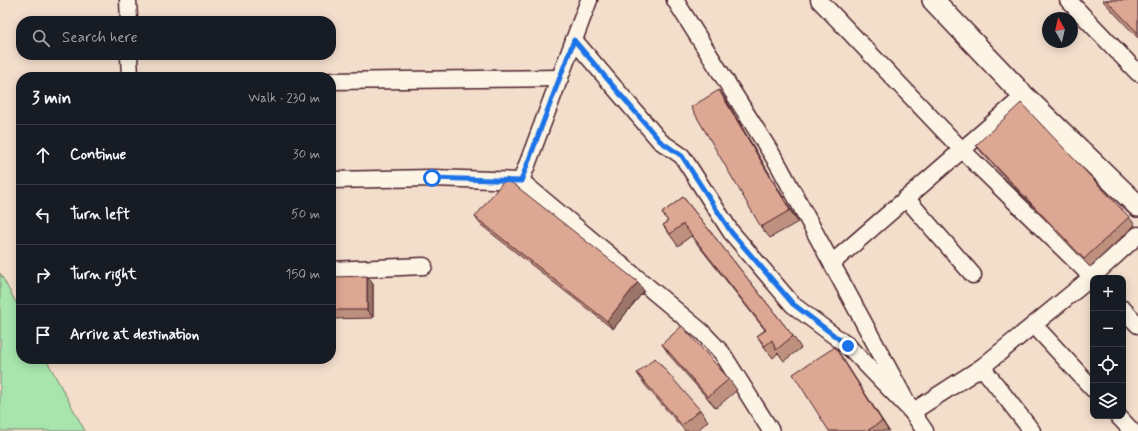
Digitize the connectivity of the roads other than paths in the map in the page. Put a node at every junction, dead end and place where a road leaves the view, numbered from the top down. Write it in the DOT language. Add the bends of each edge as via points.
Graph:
graph roads {
  1 [pos="128,0"];
  2 [pos="589,0"];
  3 [pos="675,0"];
  4 [pos="819,0"];
  5 [pos="934,0"];
  6 [pos="1068,0"];
  7 [pos="129,16"];
  8 [pos="574,40"];
  9 [pos="129,60"];
  10 [pos="130,72"];
  11 [pos="1138,73"];
  12 [pos="560,78"];
  13 [pos="336,81"];
  14 [pos="1024,96"];
  15 [pos="962,150"];
  16 [pos="336,180"];
  17 [pos="521,181"];
  18 [pos="906,198"];
  19 [pos="1138,206"];
  20 [pos="1138,235"];
  21 [pos="832,263"];
  22 [pos="424,266"];
  23 [pos="336,270"];
  24 [pos="972,275"];
  25 [pos="1090,275"];
  26 [pos="1096,275"];
  27 [pos="1090,280"];
  28 [pos="1125,311"];
  29 [pos="1138,324"];
  30 [pos="1035,326"];
  31 [pos="982,367"];
  32 [pos="1090,386"];
  33 [pos="912,412"];
  34 [pos="1121,419"];
  35 [pos="771,431"];
  36 [pos="925,431"];
  37 [pos="1032,431"];
  38 [pos="1132,431"];
  1 -- 7 [label="street"];
  2 -- 8 [label="street"];
  3 -- 21 [label="street" via="778,164"];
  4 -- 15 [label="street"];
  5 -- 14 [label="street"];
  6 -- 11 [label="street"];
  8 -- 12 [label="street"];
  8 -- 33 [label="street" via="660,141 682,156 731,232 793,304 848,346"];
  9 -- 10 [label="street"];
  12 -- 13 [label="street"];
  12 -- 17 [label="street"];
  14 -- 15 [label="street"];
  14 -- 19 [label="street"];
  15 -- 18 [label="street"];
  15 -- 25 [label="street"];
  16 -- 17 [label="street" via="432,178"];
  17 -- 35 [label="street" via="702,332 722,353"];
  18 -- 21 [label="street"];
  18 -- 24 [label="street"];
  20 -- 26 [label="street"];
  21 -- 33 [label="street"];
  22 -- 23 [label="street"];
  27 -- 30 [label="street"];
  28 -- 29 [label="street"];
  30 -- 31 [label="street"];
  30 -- 32 [label="street"];
  31 -- 33 [label="street"];
  31 -- 37 [label="street"];
  33 -- 36 [label="street"];
  34 -- 38 [label="street"];
}
